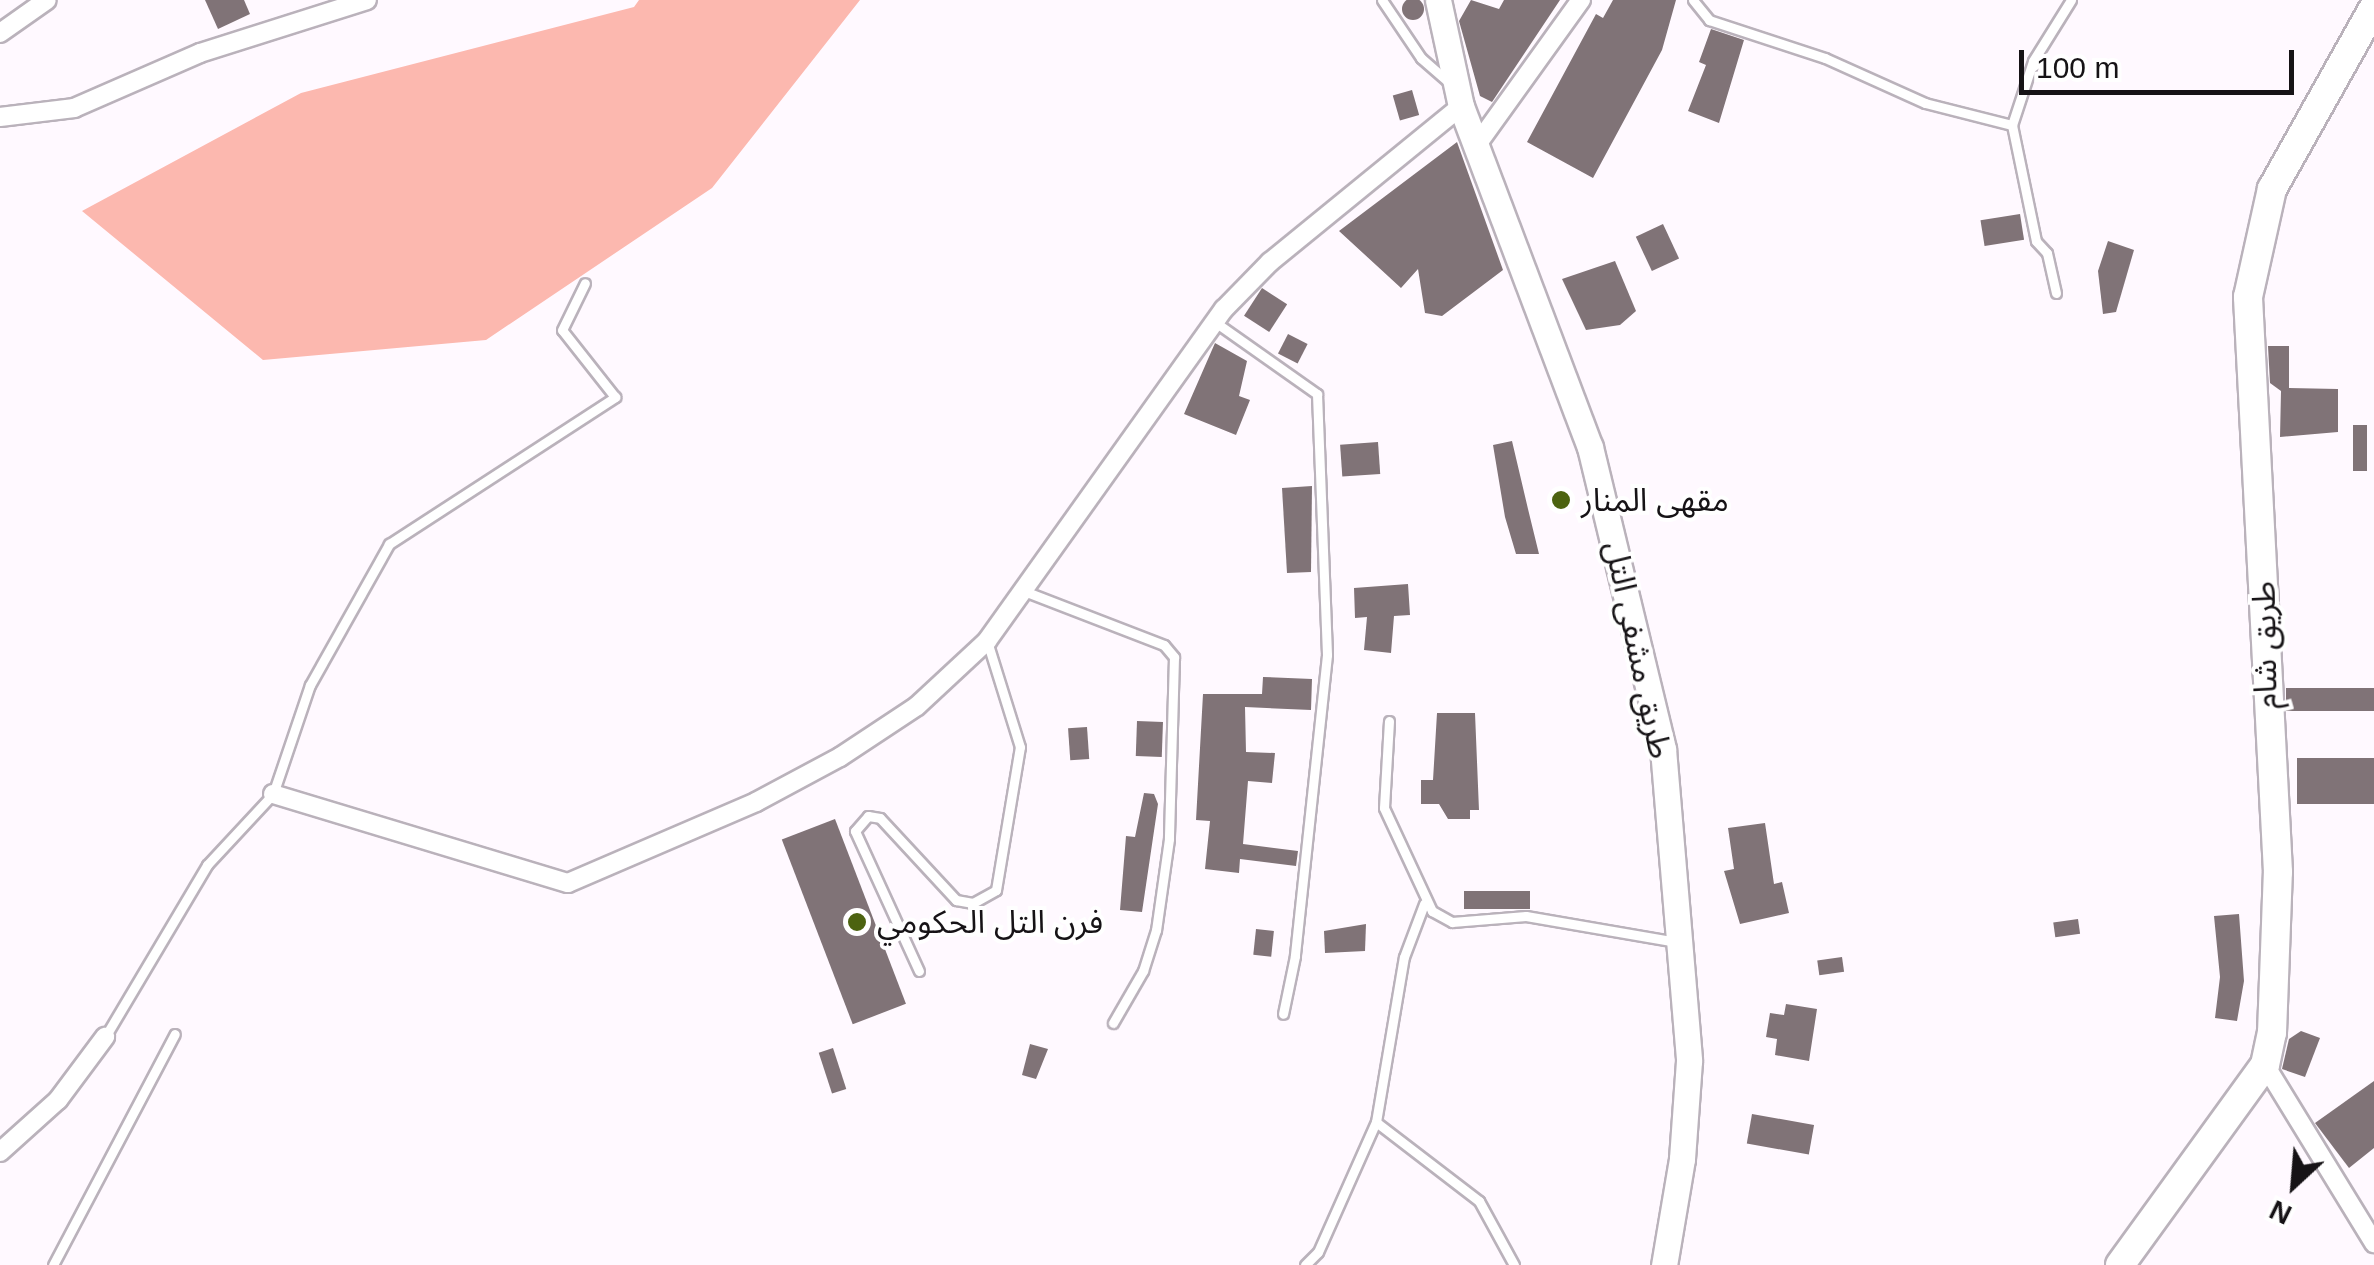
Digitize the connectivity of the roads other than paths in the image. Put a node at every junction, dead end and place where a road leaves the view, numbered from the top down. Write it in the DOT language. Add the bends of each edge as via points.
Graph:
graph roads {
  1 [pos="47,0"];
  2 [pos="367,0"];
  3 [pos="1380,0"];
  4 [pos="1438,0"];
  5 [pos="1581,0"];
  6 [pos="1693,0"];
  7 [pos="2070,0"];
  8 [pos="2374,7"];
  9 [pos="0,33"];
  10 [pos="1459,97"];
  11 [pos="0,118"];
  12 [pos="2012,125"];
  13 [pos="1476,146"];
  14 [pos="585,283"];
  15 [pos="2056,293"];
  16 [pos="1215,322"];
  17 [pos="1024,591"];
  18 [pos="988,642"];
  19 [pos="1389,721"];
  20 [pos="273,794"];
  21 [pos="1424,904"];
  22 [pos="1679,943"];
  23 [pos="919,971"];
  24 [pos="1283,1014"];
  25 [pos="1112,1023"];
  26 [pos="175,1034"];
  27 [pos="104,1037"];
  28 [pos="2264,1065"];
  29 [pos="1376,1122"];
  30 [pos="0,1152"];
  31 [pos="2374,1243"];
  32 [pos="52,1265"];
  33 [pos="1305,1265"];
  34 [pos="1514,1265"];
  35 [pos="1664,1265"];
  36 [pos="2120,1265"];
  1 -- 9 [label="street"];
  2 -- 11 [label="street" via="200,53 74,108"];
  3 -- 10 [label="lane" via="1420,58"];
  4 -- 10 [label="street, طريق مشفى التل"];
  5 -- 13 [label="street"];
  6 -- 12 [label="lane" via="1709,20 1825,58 1924,103"];
  7 -- 12 [label="lane" via="2033,61"];
  8 -- 28 [label="main road, طريق شام" via="2272,189 2248,297 2278,872"];
  10 -- 13 [label="street, طريق مشفى التل"];
  10 -- 16 [label="street" via="1270,262"];
  12 -- 15 [label="lane" via="2036,241 2047,253"];
  13 -- 22 [label="street, طريق مشفى التل" via="1590,447 1662,749"];
  14 -- 20 [label="lane" via="562,330 615,397 389,544 310,686"];
  16 -- 17 [label="street"];
  16 -- 24 [label="lane" via="1318,394 1327,655"];
  17 -- 18 [label="street"];
  17 -- 25 [label="lane" via="1164,645 1174,657 1169,839 1156,930 1143,970"];
  18 -- 20 [label="street" via="918,706 840,756 756,802 568,883"];
  18 -- 23 [label="lane" via="1020,747 996,890 972,903 956,900 880,818 868,816 855,832"];
  19 -- 21 [label="lane" via="1384,808"];
  20 -- 27 [label="lane" via="206,865"];
  21 -- 22 [label="lane" via="1452,922 1526,916"];
  21 -- 29 [label="lane" via="1404,958"];
  22 -- 35 [label="street, طريق مشفى التل" via="1688,1061 1682,1159"];
  26 -- 32 [label="lane"];
  27 -- 30 [label="street" via="58,1100"];
  28 -- 31 [label="street"];
  28 -- 36 [label="main road"];
  29 -- 33 [label="lane" via="1318,1252"];
  29 -- 34 [label="lane" via="1479,1200"];
}
